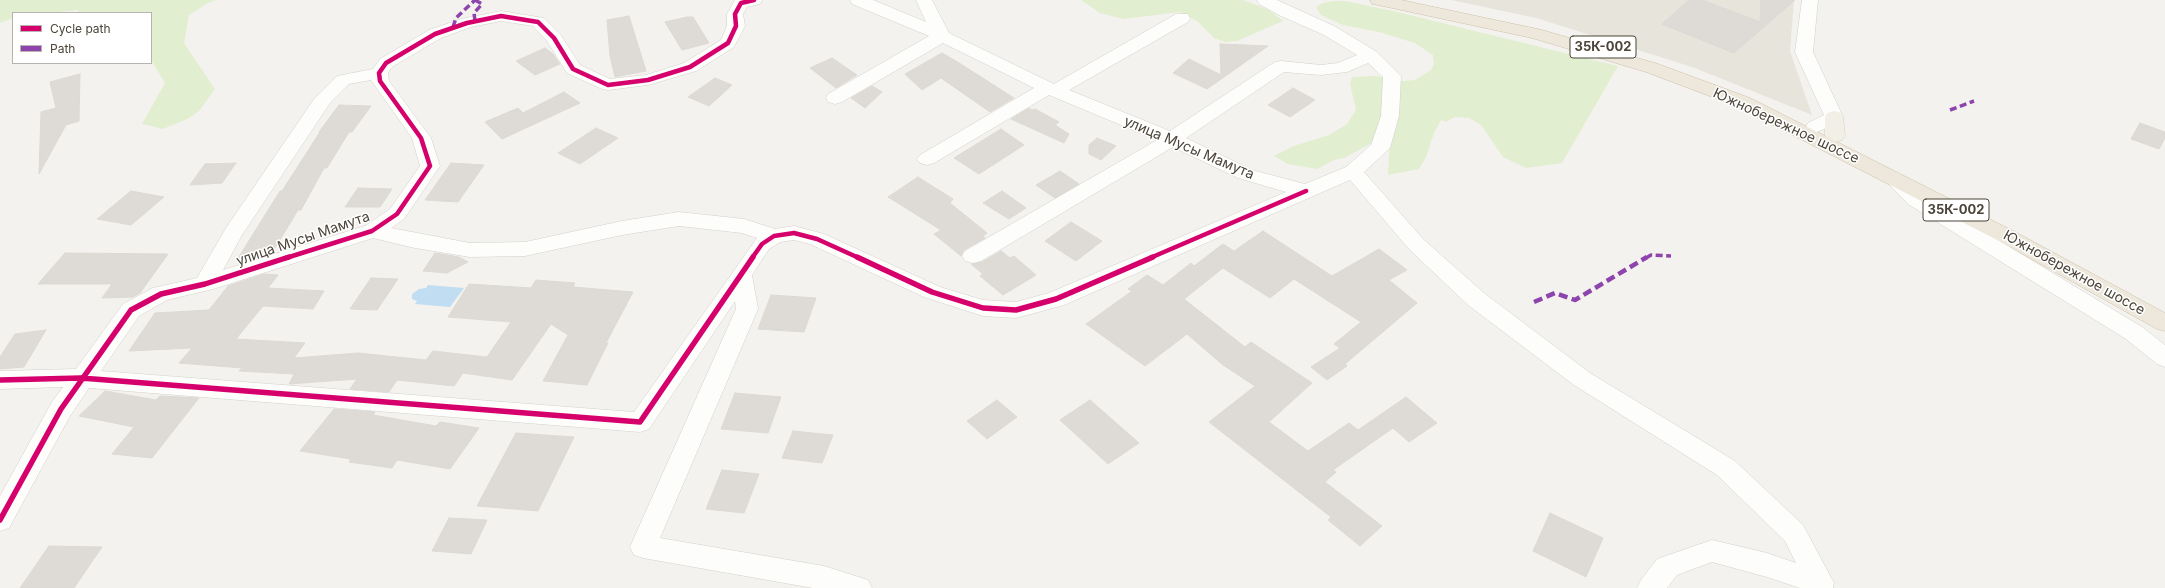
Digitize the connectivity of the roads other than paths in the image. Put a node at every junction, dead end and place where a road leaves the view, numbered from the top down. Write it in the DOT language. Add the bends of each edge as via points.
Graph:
graph roads {
  1 [pos="754,0"];
  2 [pos="858,0"];
  3 [pos="924,0"];
  4 [pos="1265,0"];
  5 [pos="1378,0"];
  6 [pos="1408,0"];
  7 [pos="1810,0"];
  8 [pos="1182,18"];
  9 [pos="942,36"];
  10 [pos="1371,56"];
  11 [pos="379,73"];
  12 [pos="1051,90"];
  13 [pos="835,98"];
  14 [pos="1834,121"];
  15 [pos="1815,127"];
  16 [pos="1172,139"];
  17 [pos="927,159"];
  18 [pos="1353,171"];
  19 [pos="1892,177"];
  20 [pos="1306,191"];
  21 [pos="372,231"];
  22 [pos="774,236"];
  23 [pos="973,256"];
  24 [pos="741,275"];
  25 [pos="205,284"];
  26 [pos="2165,310"];
  27 [pos="2165,323"];
  28 [pos="2165,358"];
  29 [pos="81,378"];
  30 [pos="0,380"];
  31 [pos="0,520"];
  32 [pos="1819,586"];
  33 [pos="858,588"];
  34 [pos="1651,588"];
  1 -- 11 [label="street" via="741,3 735,14 736,26 728,43 690,67 648,80 608,85 573,69 554,38 538,22 501,16 467,22 434,34 386,63"];
  2 -- 9 [label="street, улица Мусы Мамута"];
  3 -- 9 [label="street"];
  4 -- 10 [label="street" via="1330,31"];
  5 -- 19 [label="highway, Южнобережное шоссе / 35К-002" via="1536,34 1652,68 1743,102"];
  6 -- 15 [label="highway, Южнобережное шоссе / 35К-002" via="1565,35 1682,71"];
  7 -- 14 [label="street" via="1804,52"];
  8 -- 12 [label="street"];
  9 -- 12 [label="street, улица Мусы Мамута"];
  9 -- 13 [label="street"];
  10 -- 16 [label="street" via="1341,68 1321,70 1281,66"];
  10 -- 18 [label="street" via="1392,76 1390,116 1380,148"];
  11 -- 21 [label="street, улица Мусы Мамута" via="380,81 421,138 430,166 397,214"];
  11 -- 25 [label="street" via="343,80 323,99 233,233"];
  12 -- 16 [label="street, улица Мусы Мамута"];
  12 -- 17 [label="street"];
  14 -- 15 [label="street"];
  14 -- 26 [label="highway, Южнобережное шоссе / 35К-002" via="2042,243"];
  16 -- 20 [label="street, улица Мусы Мамута" via="1245,174"];
  16 -- 23 [label="street"];
  18 -- 20 [label="street"];
  18 -- 32 [label="street" via="1416,244 1476,299 1582,379 1726,468 1794,533"];
  19 -- 27 [label="highway, Южнобережное шоссе / 35К-002"];
  19 -- 28 [label="street" via="1915,199 2134,334"];
  20 -- 22 [label="street" via="1056,299 1016,310 983,308 932,292 817,239 794,233"];
  21 -- 22 [label="street" via="470,250 525,249 622,228 679,219 744,226"];
  21 -- 25 [label="street, улица Мусы Мамута"];
  22 -- 24 [label="street" via="762,244"];
  24 -- 29 [label="street" via="640,422"];
  24 -- 33 [label="street" via="747,309 643,547 824,578"];
  25 -- 29 [label="street, улица Мусы Мамута" via="161,294 131,310"];
  29 -- 30 [label="street"];
  29 -- 31 [label="street, улица Мусы Мамута" via="61,409"];
  32 -- 34 [label="street" via="1767,565 1712,551 1667,567"];
}
